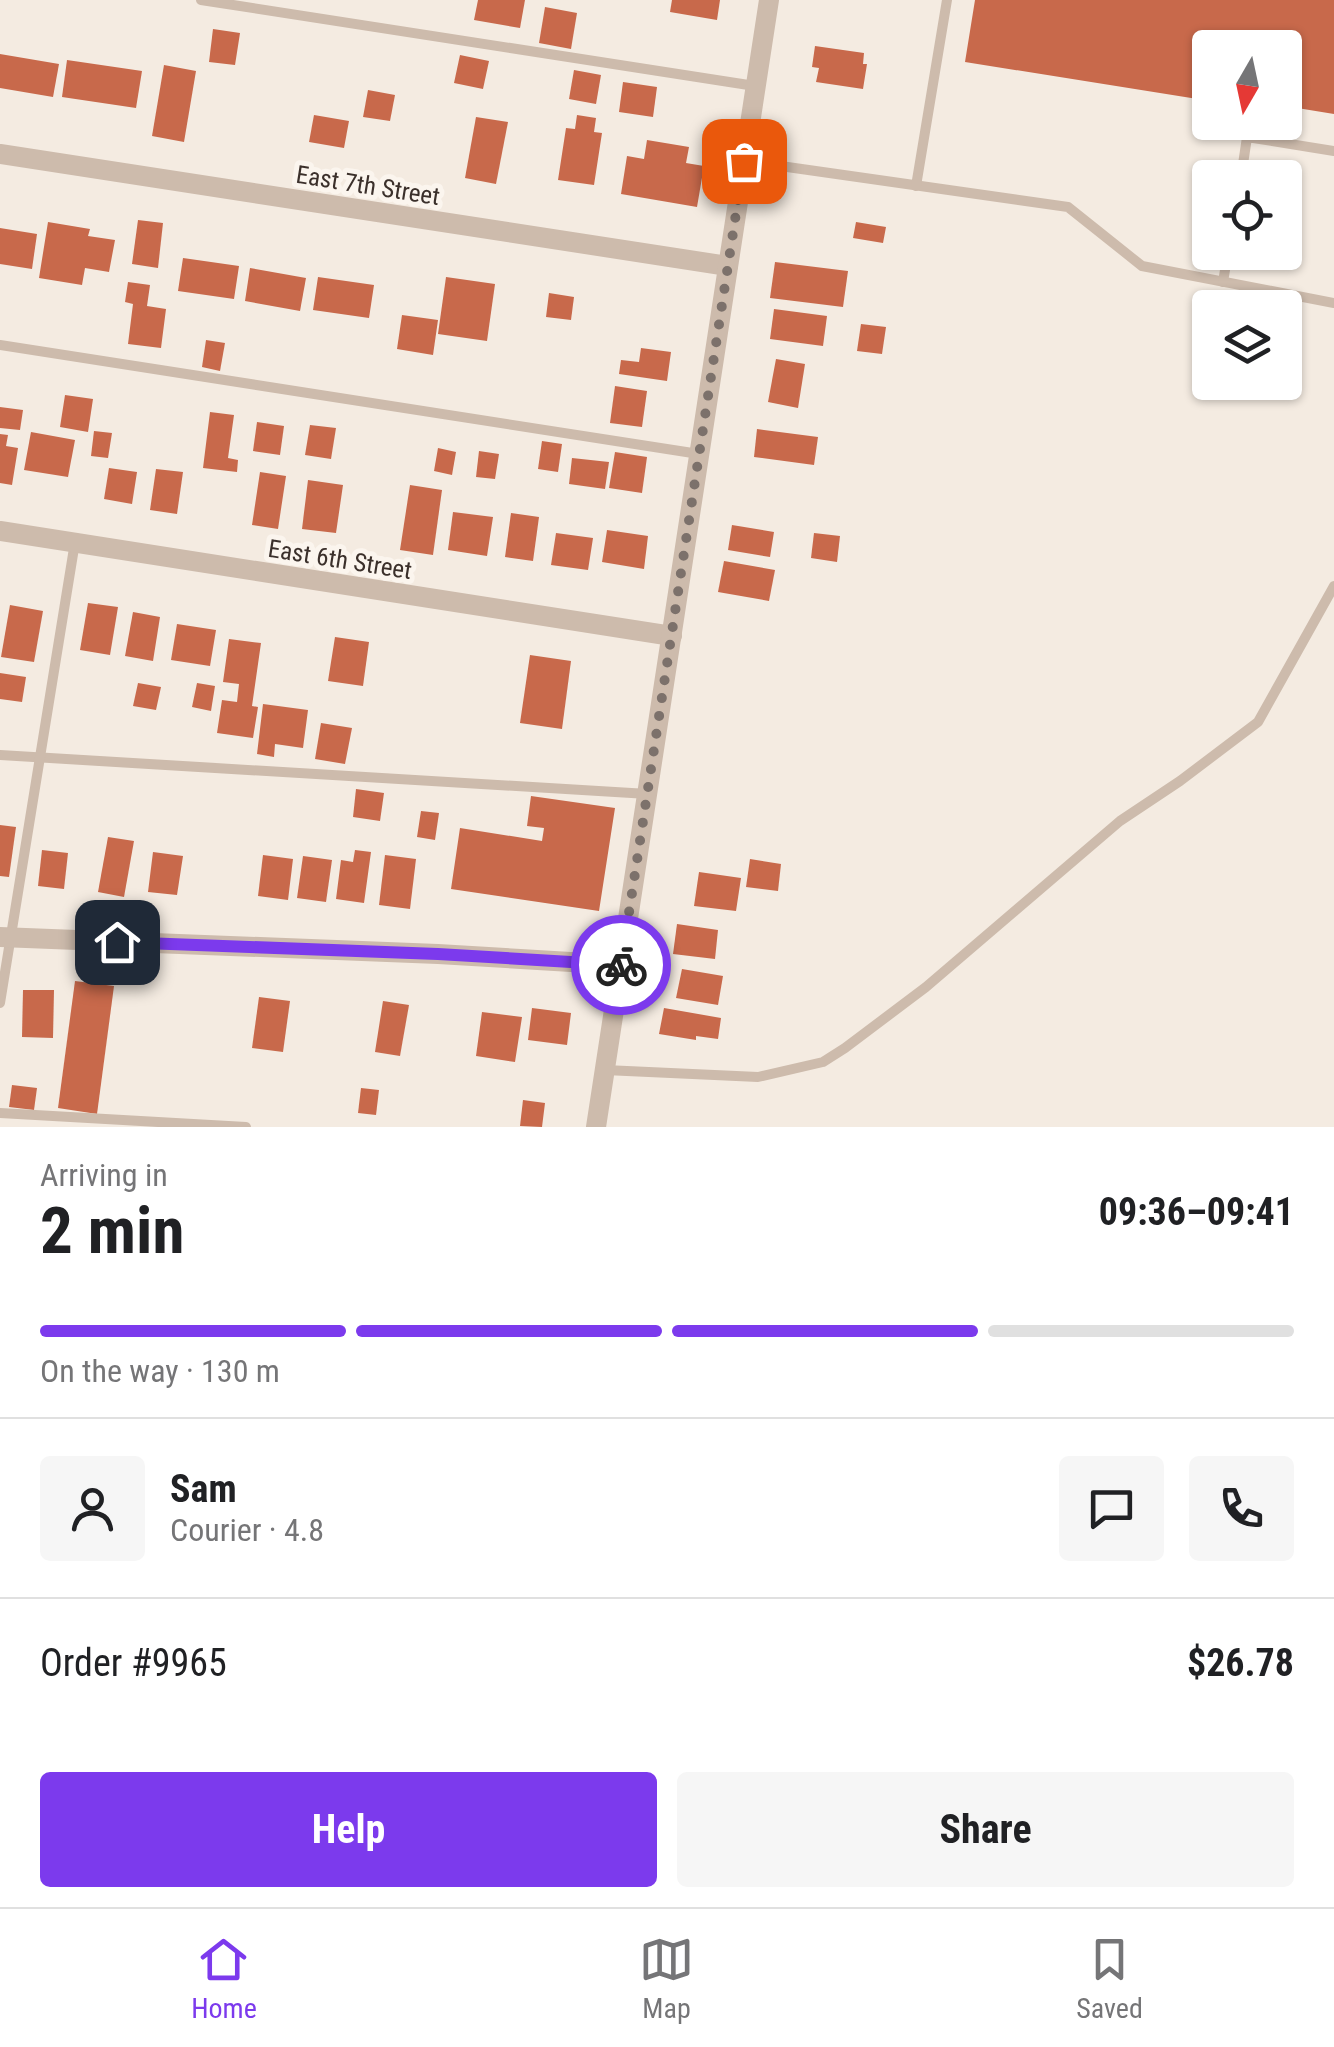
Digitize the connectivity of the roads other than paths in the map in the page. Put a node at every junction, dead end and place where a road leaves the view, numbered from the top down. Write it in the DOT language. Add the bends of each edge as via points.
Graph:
graph roads {
  1 [pos="201,0"];
  2 [pos="769,0"];
  3 [pos="947,0"];
  4 [pos="756,86"];
  5 [pos="1334,151"];
  6 [pos="0,154"];
  7 [pos="1243,160"];
  8 [pos="744,161"];
  9 [pos="916,186"];
  10 [pos="728,266"];
  11 [pos="1226,270"];
  12 [pos="1224,282"];
  13 [pos="1334,303"];
  14 [pos="0,345"];
  15 [pos="700,454"];
  16 [pos="0,531"];
  17 [pos="75,542"];
  18 [pos="1334,586"];
  19 [pos="672,636"];
  20 [pos="0,755"];
  21 [pos="39,758"];
  22 [pos="648,794"];
  23 [pos="5,937"];
  24 [pos="621,965"];
  25 [pos="0,1004"];
  26 [pos="605,1070"];
  27 [pos="0,1114"];
  28 [pos="246,1127"];
  29 [pos="596,1127"];
  1 -- 4 [label="lane"];
  2 -- 4 [label="street"];
  3 -- 9 [label="lane"];
  4 -- 8 [label="street"];
  5 -- 7 [label="lane" via="1247,137"];
  6 -- 10 [label="street, East 7th Street"];
  8 -- 9 [label="lane"];
  8 -- 10 [label="street"];
  9 -- 12 [label="lane" via="1068,207 1142,266"];
  10 -- 15 [label="street"];
  11 -- 12 [label="lane"];
  12 -- 13 [label="lane"];
  14 -- 15 [label="lane"];
  15 -- 19 [label="street"];
  16 -- 17 [label="street, East 6th Street"];
  17 -- 19 [label="street, East 6th Street"];
  17 -- 21 [label="lane"];
  18 -- 26 [label="lane" via="1258,722 1120,821 845,1048 822,1062 758,1078"];
  19 -- 22 [label="street"];
  20 -- 21 [label="lane"];
  21 -- 22 [label="lane"];
  21 -- 23 [label="lane"];
  22 -- 24 [label="street"];
  23 -- 24 [label="street"];
  23 -- 25 [label="lane"];
  24 -- 26 [label="street"];
  26 -- 29 [label="street"];
  27 -- 28 [label="lane"];
}
